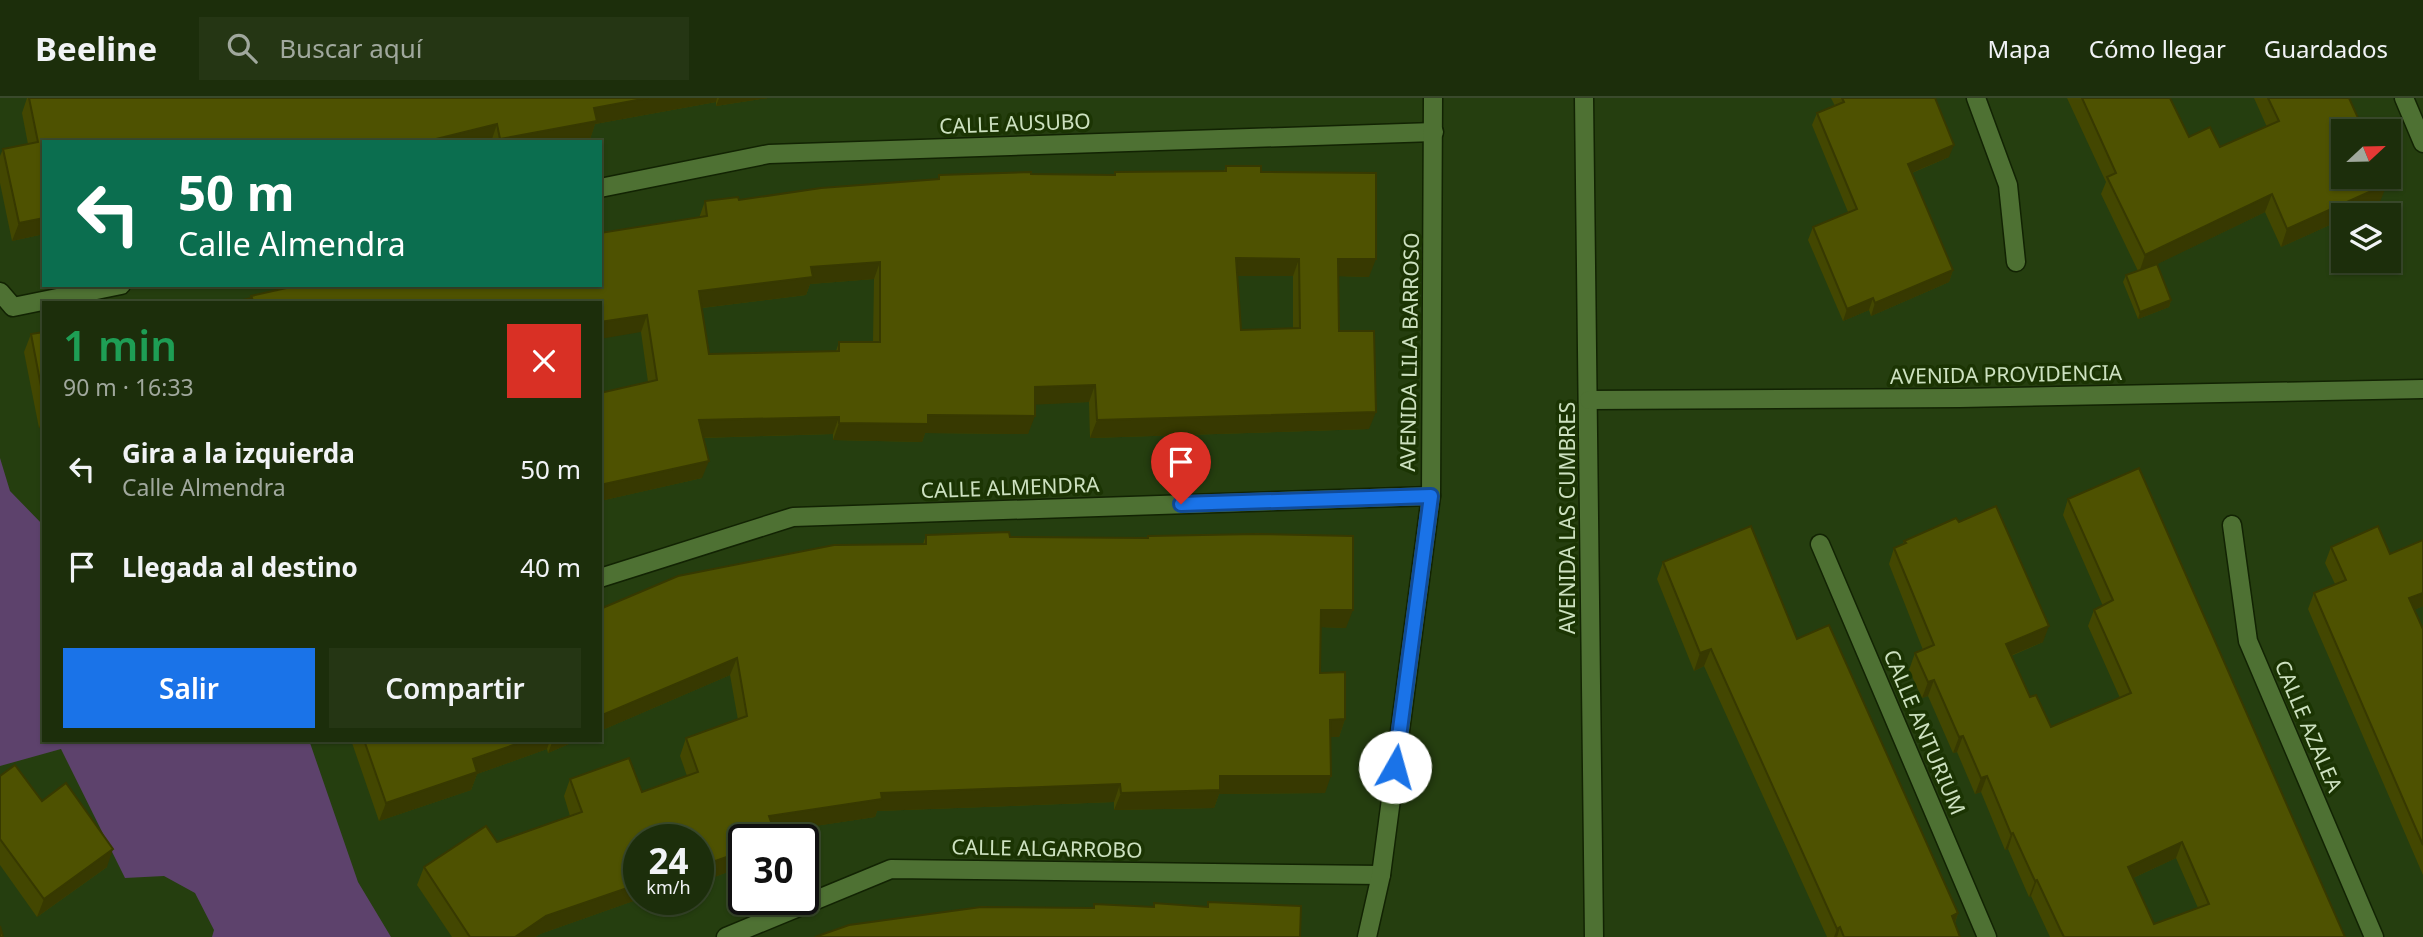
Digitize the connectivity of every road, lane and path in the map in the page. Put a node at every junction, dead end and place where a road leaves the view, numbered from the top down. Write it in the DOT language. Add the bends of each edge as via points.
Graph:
graph roads {
  1 [pos="1433,98"];
  2 [pos="1584,98"];
  3 [pos="1976,98"];
  4 [pos="2404,98"];
  5 [pos="1434,132"];
  6 [pos="2423,143"];
  7 [pos="602,188"];
  8 [pos="2016,262"];
  9 [pos="111,287"];
  10 [pos="0,292"];
  11 [pos="42,301"];
  12 [pos="42,301"];
  13 [pos="2423,388"];
  14 [pos="1589,400"];
  15 [pos="1431,496"];
  16 [pos="2232,524"];
  17 [pos="1820,544"];
  18 [pos="602,577"];
  19 [pos="1381,875"];
  20 [pos="726,937"];
  21 [pos="1367,937"];
  22 [pos="1594,937"];
  23 [pos="1987,937"];
  24 [pos="2374,937"];
  1 -- 5 [label="street, AVENIDA LILA BARROSO"];
  2 -- 14 [label="street, AVENIDA LAS CUMBRES"];
  3 -- 8 [label="street" via="2008,185"];
  4 -- 6 [label="street"];
  5 -- 7 [label="street, CALLE AUSUBO" via="769,155"];
  5 -- 15 [label="street, AVENIDA LILA BARROSO"];
  9 -- 12 [label="street"];
  10 -- 11 [label="street" via="13,307"];
  13 -- 14 [label="street, AVENIDA PROVIDENCIA"];
  14 -- 22 [label="street, AVENIDA LAS CUMBRES"];
  15 -- 18 [label="street, CALLE ALMENDRA" via="793,517"];
  15 -- 19 [label="street, AVENIDA LILA BARROSO"];
  16 -- 24 [label="street, CALLE AZALEA" via="2248,641"];
  17 -- 23 [label="street, CALLE ANTURIUM"];
  19 -- 20 [label="street, CALLE ALGARROBO" via="891,869"];
  19 -- 21 [label="street, AVENIDA LILA BARROSO"];
}
